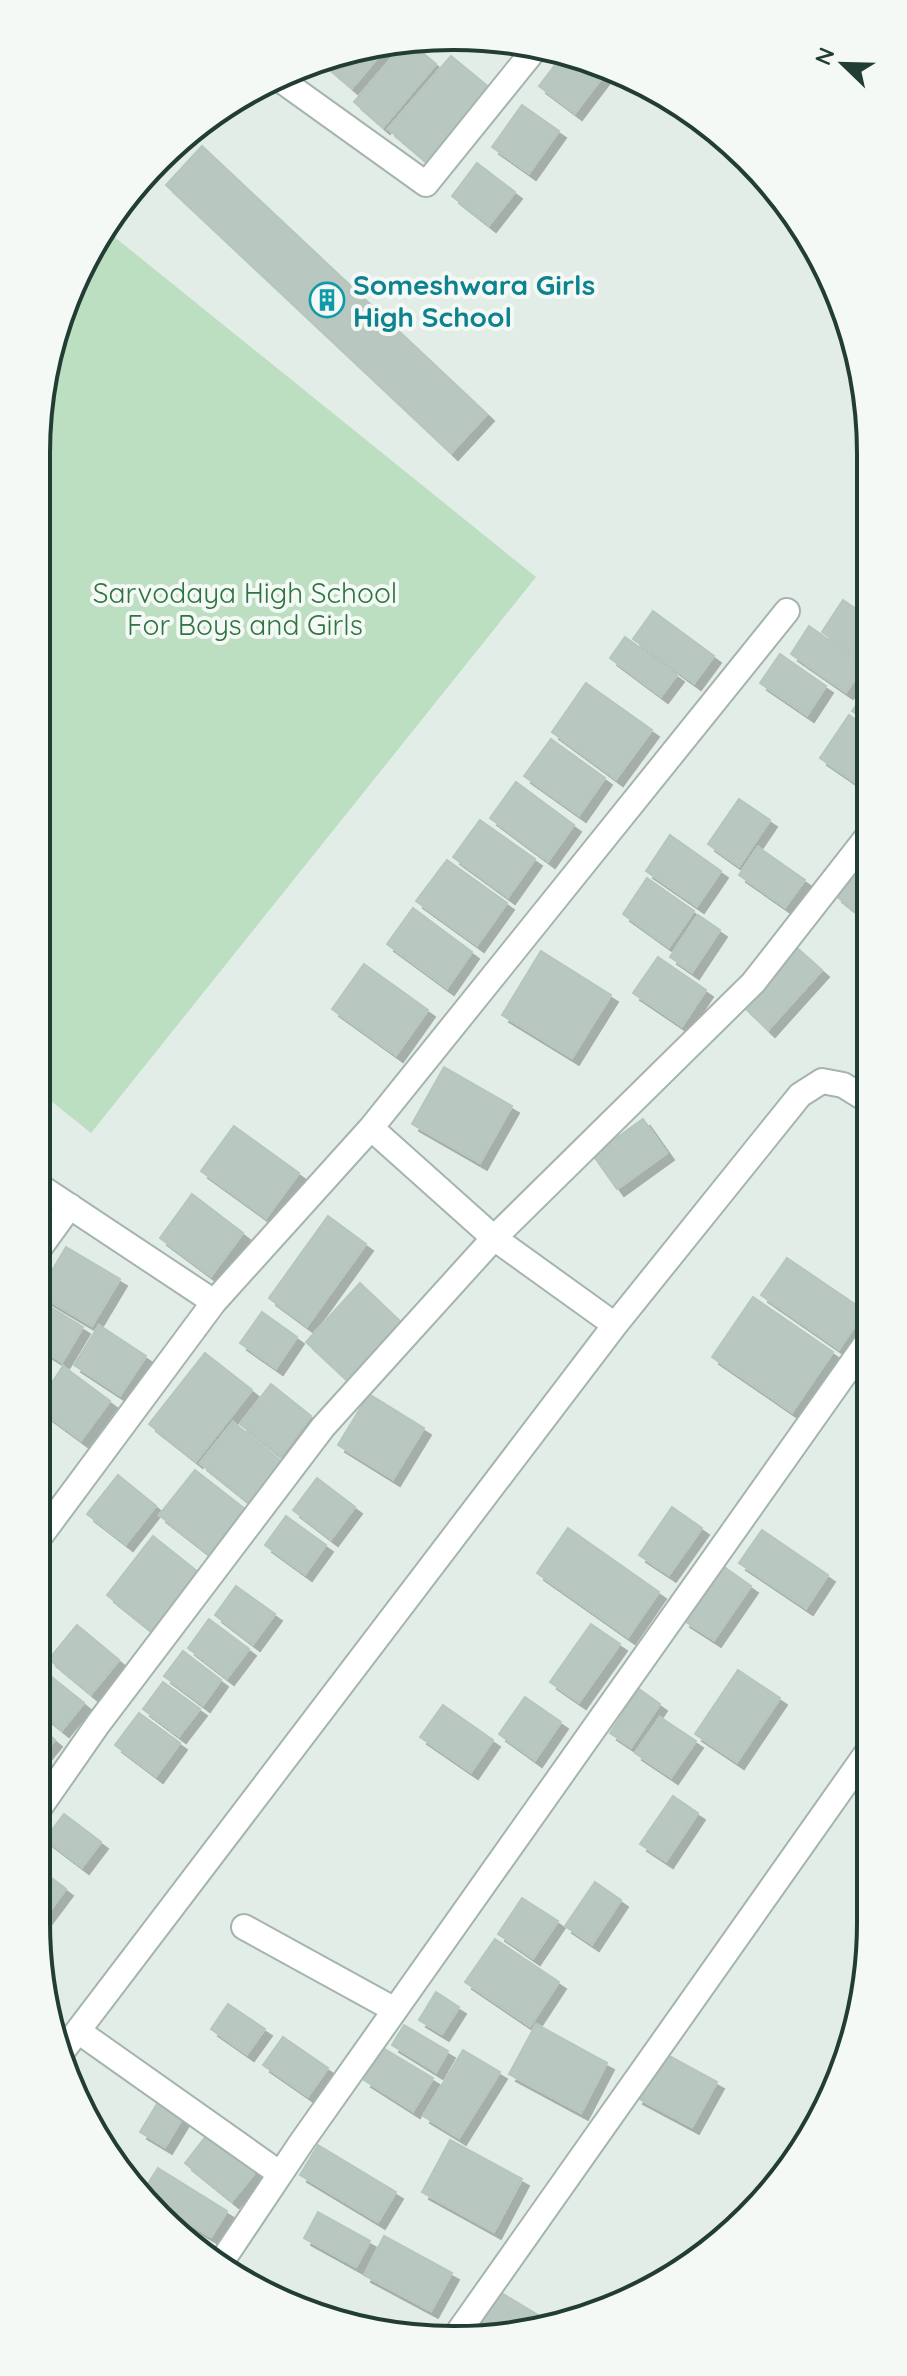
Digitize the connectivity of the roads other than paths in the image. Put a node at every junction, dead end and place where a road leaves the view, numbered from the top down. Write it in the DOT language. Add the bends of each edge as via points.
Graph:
graph roads {
  1 [pos="528,57"];
  2 [pos="289,86"];
  3 [pos="787,611"];
  4 [pos="857,850"];
  5 [pos="857,1094"];
  6 [pos="371,1128"];
  7 [pos="50,1193"];
  8 [pos="70,1206"];
  9 [pos="50,1234"];
  10 [pos="494,1238"];
  11 [pos="214,1302"];
  12 [pos="615,1325"];
  13 [pos="857,1356"];
  14 [pos="50,1523"];
  15 [pos="857,1767"];
  16 [pos="50,1793"];
  17 [pos="244,1927"];
  18 [pos="395,2010"];
  19 [pos="78,2031"];
  20 [pos="69,2043"];
  21 [pos="279,2173"];
  22 [pos="226,2256"];
  23 [pos="463,2326"];
  1 -- 2 [label="street" via="426,184"];
  3 -- 6 [label="street"];
  4 -- 10 [label="street" via="753,983"];
  5 -- 12 [label="street" via="822,1081 800,1095"];
  6 -- 10 [label="street"];
  6 -- 11 [label="street"];
  7 -- 8 [label="street"];
  8 -- 9 [label="street"];
  8 -- 11 [label="street"];
  10 -- 12 [label="street"];
  10 -- 16 [label="street" via="323,1427"];
  11 -- 14 [label="street"];
  12 -- 19 [label="street"];
  13 -- 18 [label="street"];
  15 -- 23 [label="street"];
  17 -- 18 [label="street"];
  18 -- 21 [label="street"];
  19 -- 20 [label="street"];
  19 -- 21 [label="street"];
  21 -- 22 [label="street"];
}
